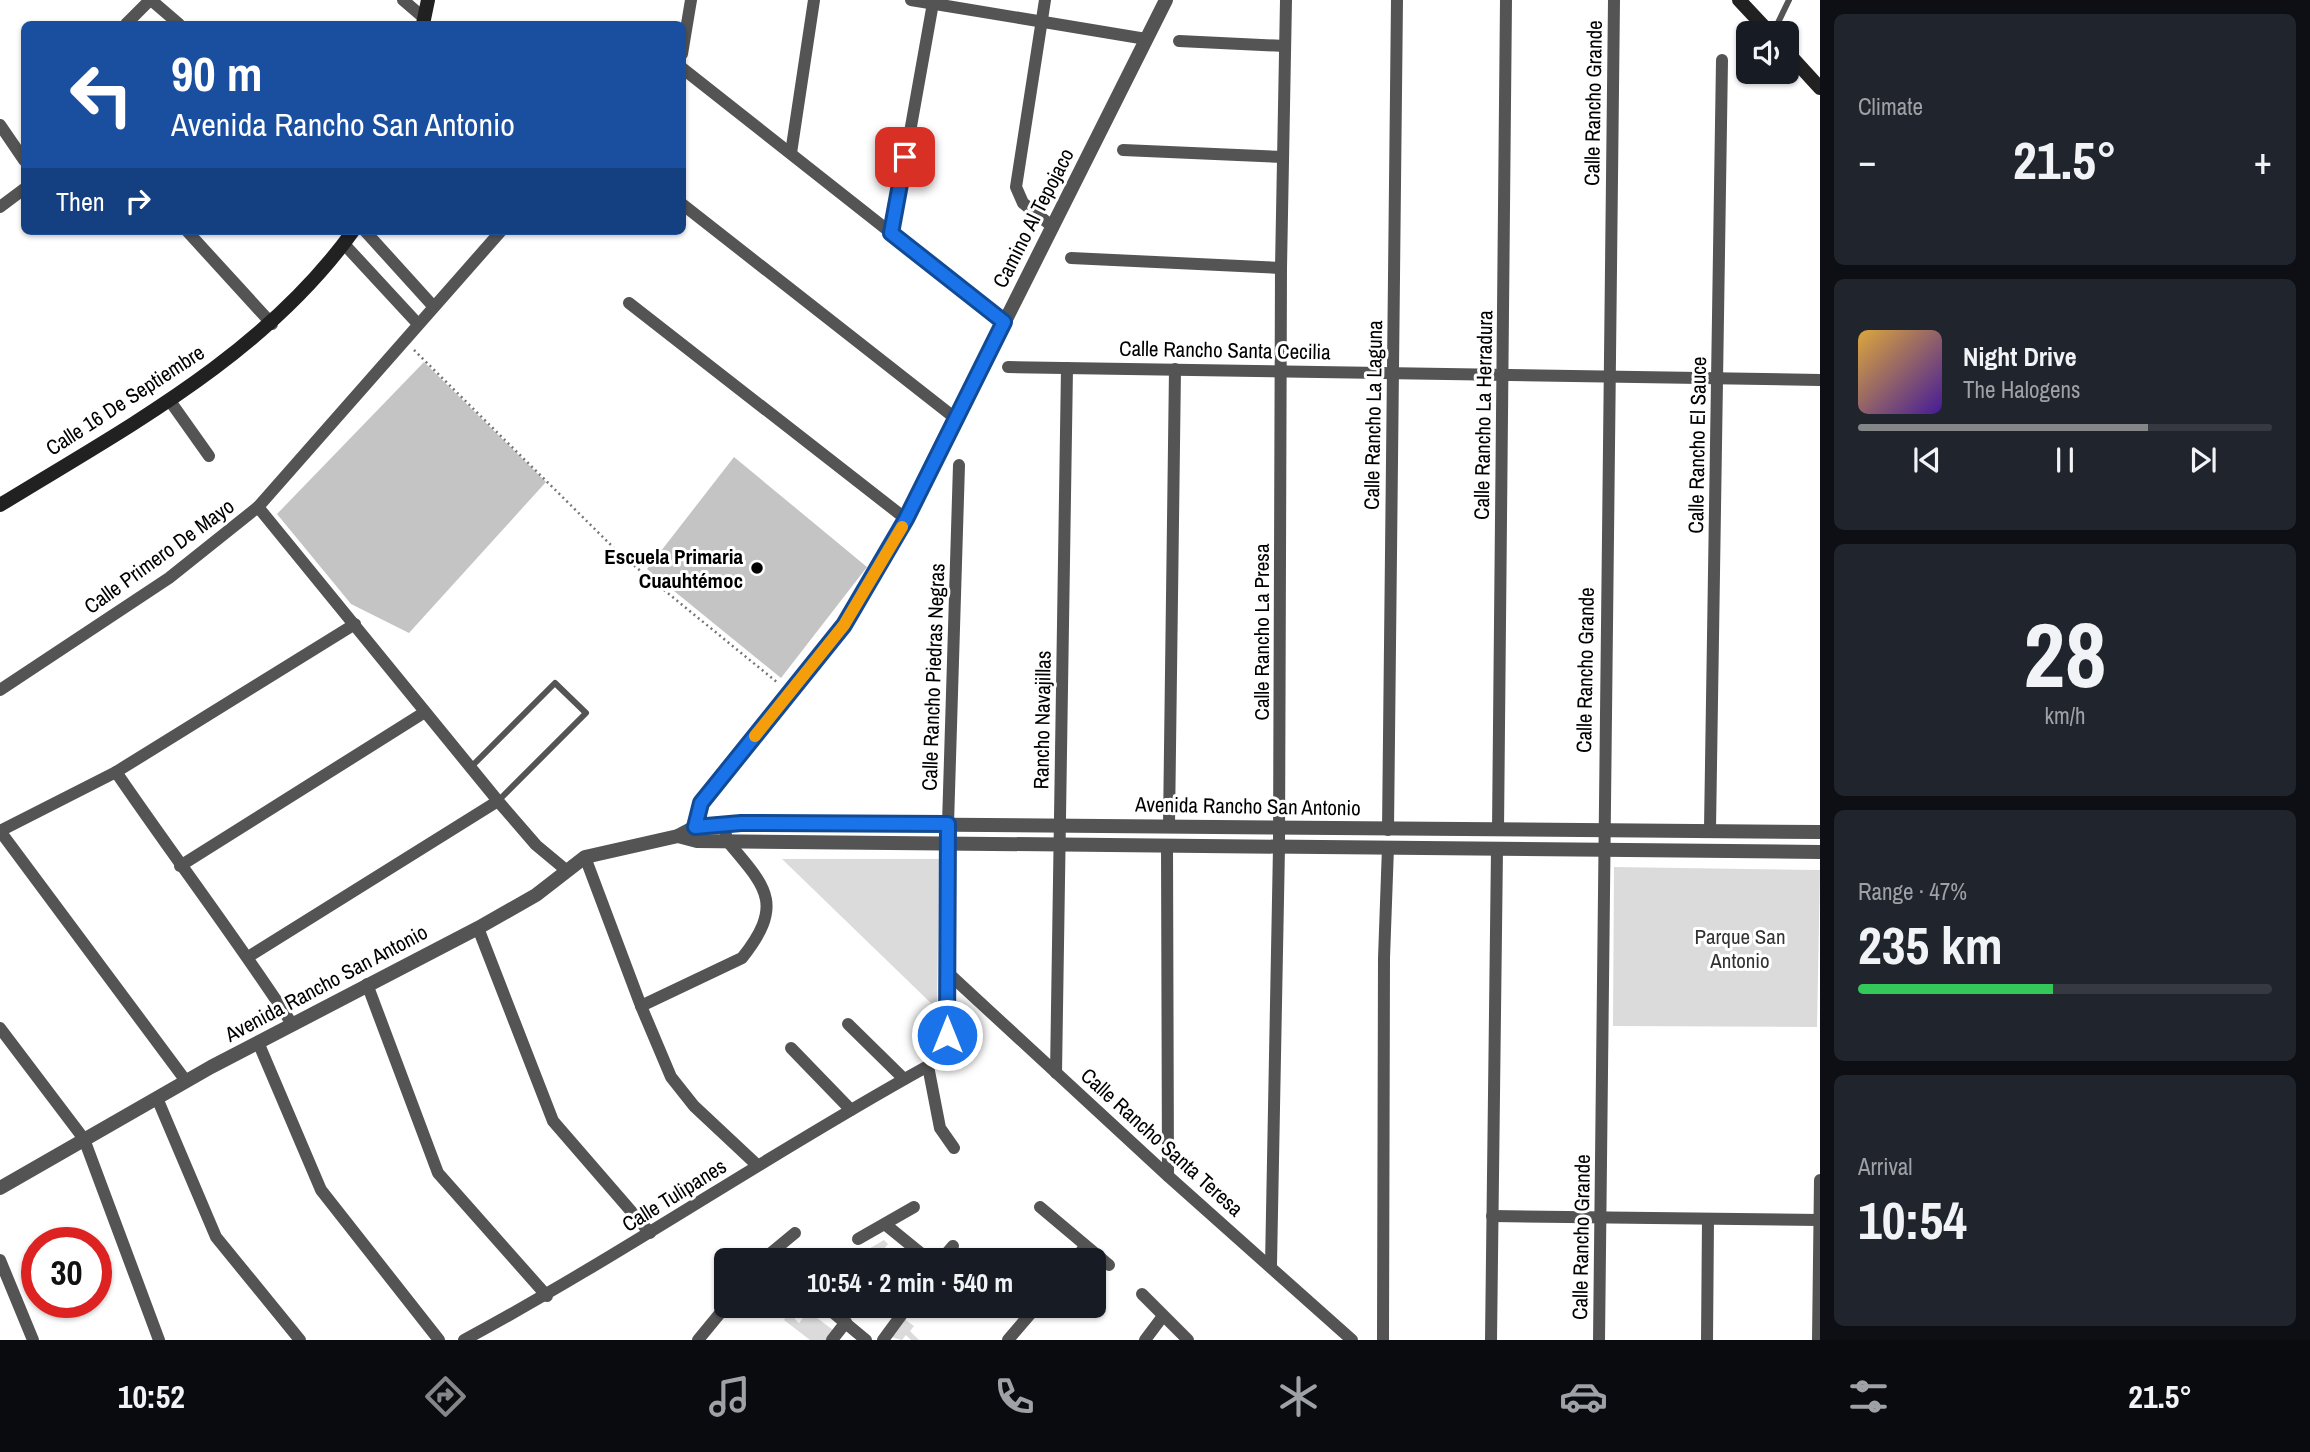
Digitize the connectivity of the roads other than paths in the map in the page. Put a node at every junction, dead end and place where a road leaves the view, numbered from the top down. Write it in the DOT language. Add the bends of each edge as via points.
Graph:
graph roads {
  1 [pos="150,0"];
  2 [pos="403,0"];
  3 [pos="428,0"];
  4 [pos="691,0"];
  5 [pos="814,0"];
  6 [pos="911,0"];
  7 [pos="1045,0"];
  8 [pos="1166,0"];
  9 [pos="1286,0"];
  10 [pos="1397,0"];
  11 [pos="1506,0"];
  12 [pos="1614,0"];
  13 [pos="1739,0"];
  14 [pos="1789,0"];
  15 [pos="933,4"];
  16 [pos="130,21"];
  17 [pos="175,21"];
  18 [pos="424,21"];
  19 [pos="1759,21"];
  20 [pos="1778,21"];
  21 [pos="1041,22"];
  22 [pos="686,30"];
  23 [pos="1146,39"];
  24 [pos="1179,41"];
  25 [pos="1285,46"];
  26 [pos="1722,60"];
  27 [pos="1799,65"];
  28 [pos="686,71"];
  29 [pos="1820,88"];
  30 [pos="0,125"];
  31 [pos="1123,150"];
  32 [pos="791,153"];
  33 [pos="21,156"];
  34 [pos="1283,157"];
  35 [pos="21,191"];
  36 [pos="0,206"];
  37 [pos="686,207"];
  38 [pos="1053,226"];
  39 [pos="891,233"];
  40 [pos="191,235"];
  41 [pos="350,235"];
  42 [pos="369,235"];
  43 [pos="497,235"];
  44 [pos="344,244"];
  45 [pos="1071,258"];
  46 [pos="1281,268"];
  47 [pos="629,303"];
  48 [pos="433,306"];
  49 [pos="1004,322"];
  50 [pos="272,324"];
  51 [pos="418,324"];
  52 [pos="1008,367"];
  53 [pos="1067,368"];
  54 [pos="1175,369"];
  55 [pos="1282,369"];
  56 [pos="1393,372"];
  57 [pos="1502,373"];
  58 [pos="1609,374"];
  59 [pos="1718,376"];
  60 [pos="1820,380"];
  61 [pos="170,401"];
  62 [pos="955,418"];
  63 [pos="209,456"];
  64 [pos="959,466"];
  65 [pos="0,505"];
  66 [pos="258,507"];
  67 [pos="906,519"];
  68 [pos="355,624"];
  69 [pos="0,690"];
  70 [pos="425,712"];
  71 [pos="472,766"];
  72 [pos="116,772"];
  73 [pos="498,801"];
  74 [pos="948,824"];
  75 [pos="723,825"];
  76 [pos="1060,825"];
  77 [pos="1169,825"];
  78 [pos="1279,828"];
  79 [pos="1388,830"];
  80 [pos="1498,830"];
  81 [pos="1602,830"];
  82 [pos="1710,830"];
  83 [pos="0,831"];
  84 [pos="1820,832"];
  85 [pos="696,834"];
  86 [pos="728,842"];
  87 [pos="1059,844"];
  88 [pos="948,845"];
  89 [pos="1167,846"];
  90 [pos="1279,847"];
  91 [pos="1388,848"];
  92 [pos="1497,849"];
  93 [pos="1602,850"];
  94 [pos="1820,852"];
  95 [pos="585,857"];
  96 [pos="180,866"];
  97 [pos="566,870"];
  98 [pos="478,928"];
  99 [pos="248,957"];
  100 [pos="947,972"];
  101 [pos="367,984"];
  102 [pos="640,1006"];
  103 [pos="292,1024"];
  104 [pos="848,1024"];
  105 [pos="0,1028"];
  106 [pos="258,1042"];
  107 [pos="791,1048"];
  108 [pos="928,1066"];
  109 [pos="1056,1073"];
  110 [pos="904,1079"];
  111 [pos="186,1081"];
  112 [pos="157,1098"];
  113 [pos="852,1110"];
  114 [pos="84,1139"];
  115 [pos="954,1148"];
  116 [pos="757,1165"];
  117 [pos="1168,1176"];
  118 [pos="1820,1180"];
  119 [pos="0,1188"];
  120 [pos="1040,1206"];
  121 [pos="914,1207"];
  122 [pos="1492,1216"];
  123 [pos="1601,1218"];
  124 [pos="1708,1219"];
  125 [pos="1820,1220"];
  126 [pos="886,1225"];
  127 [pos="650,1233"];
  128 [pos="795,1233"];
  129 [pos="858,1239"];
  130 [pos="1085,1247"];
  131 [pos="779,1248"];
  132 [pos="914,1248"];
  133 [pos="0,1260"];
  134 [pos="1108,1265"];
  135 [pos="1271,1265"];
  136 [pos="1142,1294"];
  137 [pos="547,1296"];
  138 [pos="1163,1316"];
  139 [pos="716,1318"];
  140 [pos="841,1318"];
  141 [pos="899,1318"];
  142 [pos="1027,1318"];
  143 [pos="846,1322"];
  144 [pos="33,1340"];
  145 [pos="159,1340"];
  146 [pos="300,1340"];
  147 [pos="439,1340"];
  148 [pos="464,1340"];
  149 [pos="698,1340"];
  150 [pos="832,1340"];
  151 [pos="866,1340"];
  152 [pos="883,1340"];
  153 [pos="1008,1340"];
  154 [pos="1145,1340"];
  155 [pos="1188,1340"];
  156 [pos="1352,1340"];
  157 [pos="1383,1340"];
  158 [pos="1491,1340"];
  159 [pos="1599,1340"];
  160 [pos="1707,1340"];
  161 [pos="1818,1340"];
  1 -- 16 [label="street"];
  1 -- 17 [label="street"];
  2 -- 18 [label="street"];
  3 -- 18 [label="main road"];
  4 -- 22 [label="street"];
  5 -- 32 [label="street"];
  6 -- 15 [label="street"];
  7 -- 21 [label="street"];
  8 -- 23 [label="street, Camino Al Tepojaco"];
  9 -- 25 [label="street, Calle Rancho La Presa"];
  10 -- 56 [label="street, Calle Rancho La Laguna"];
  11 -- 57 [label="street, Calle Rancho La Herradura"];
  12 -- 58 [label="street, Calle Rancho Grande"];
  13 -- 19 [label="main road"];
  14 -- 20 [label="lane"];
  15 -- 21 [label="street"];
  15 -- 39 [label="street"];
  21 -- 23 [label="street"];
  21 -- 38 [label="street" via="1016,187 1023,203"];
  23 -- 38 [label="street, Camino Al Tepojaco"];
  24 -- 25 [label="street"];
  25 -- 34 [label="street, Calle Rancho La Presa"];
  26 -- 59 [label="street, Calle Rancho El Sauce"];
  27 -- 29 [label="main road"];
  28 -- 32 [label="street"];
  30 -- 33 [label="street"];
  31 -- 34 [label="street"];
  32 -- 39 [label="street"];
  34 -- 46 [label="street, Calle Rancho La Presa"];
  35 -- 36 [label="street"];
  37 -- 62 [label="street"];
  38 -- 49 [label="street, Camino Al Tepojaco"];
  39 -- 49 [label="street"];
  40 -- 50 [label="street"];
  41 -- 44 [label="main road, Calle 16 De Septiembre"];
  42 -- 48 [label="street"];
  43 -- 48 [label="street, Calle Primero De Mayo"];
  44 -- 50 [label="main road, Calle 16 De Septiembre"];
  44 -- 51 [label="street"];
  45 -- 46 [label="street"];
  46 -- 55 [label="street, Calle Rancho La Presa"];
  47 -- 67 [label="street"];
  48 -- 51 [label="street, Calle Primero De Mayo"];
  49 -- 62 [label="street, Camino Al Tepojaco"];
  50 -- 61 [label="main road, Calle 16 De Septiembre"];
  51 -- 66 [label="street, Calle Primero De Mayo"];
  52 -- 53 [label="street, Calle Rancho Santa Cecilia"];
  53 -- 54 [label="street, Calle Rancho Santa Cecilia"];
  53 -- 76 [label="street, Rancho Navajillas"];
  54 -- 55 [label="street, Calle Rancho Santa Cecilia"];
  54 -- 77 [label="street"];
  55 -- 56 [label="street, Calle Rancho Santa Cecilia"];
  55 -- 78 [label="street, Calle Rancho La Presa"];
  56 -- 57 [label="street, Calle Rancho Santa Cecilia"];
  56 -- 79 [label="street, Calle Rancho La Laguna"];
  57 -- 58 [label="street, Calle Rancho Santa Cecilia"];
  57 -- 80 [label="street, Calle Rancho La Herradura"];
  58 -- 59 [label="street, Calle Rancho Santa Cecilia"];
  58 -- 81 [label="street, Calle Rancho Grande"];
  59 -- 60 [label="street, Calle Rancho Santa Cecilia"];
  59 -- 82 [label="street, Calle Rancho El Sauce"];
  61 -- 63 [label="street"];
  61 -- 65 [label="main road, Calle 16 De Septiembre"];
  62 -- 67 [label="street, Camino Al Tepojaco"];
  64 -- 74 [label="street, Calle Rancho Piedras Negras"];
  66 -- 68 [label="street"];
  66 -- 69 [label="street, Calle Primero De Mayo" via="169,578"];
  67 -- 85 [label="street, Camino Al Tepojaco" via="844,625 701,803"];
  68 -- 70 [label="street"];
  68 -- 72 [label="street"];
  70 -- 71 [label="street"];
  70 -- 96 [label="street"];
  71 -- 73 [label="street"];
  71 -- 73 [label="lane" via="555,683 586,713"];
  72 -- 83 [label="street"];
  72 -- 96 [label="street"];
  73 -- 97 [label="street" via="536,845"];
  73 -- 99 [label="street"];
  74 -- 75 [label="street, Avenida Rancho San Antonio"];
  74 -- 76 [label="street, Avenida Rancho San Antonio"];
  74 -- 88 [label="street, Calle Rancho Piedras Negras"];
  75 -- 85 [label="street, Avenida Rancho San Antonio"];
  75 -- 86 [label="street"];
  76 -- 77 [label="street, Avenida Rancho San Antonio"];
  76 -- 87 [label="street, Rancho Navajillas"];
  77 -- 78 [label="street, Avenida Rancho San Antonio"];
  78 -- 79 [label="street, Avenida Rancho San Antonio"];
  78 -- 90 [label="street, Calle Rancho La Presa"];
  79 -- 80 [label="street, Avenida Rancho San Antonio"];
  80 -- 81 [label="street, Avenida Rancho San Antonio"];
  81 -- 82 [label="street, Avenida Rancho San Antonio"];
  81 -- 93 [label="street, Calle Rancho Grande"];
  82 -- 84 [label="street, Avenida Rancho San Antonio"];
  83 -- 111 [label="street"];
  85 -- 86 [label="street, Avenida Rancho San Antonio"];
  85 -- 95 [label="street, Avenida Rancho San Antonio"];
  86 -- 88 [label="street, Avenida Rancho San Antonio"];
  86 -- 102 [label="street" via="763,883 768,898 751,946 742,958"];
  87 -- 88 [label="street, Avenida Rancho San Antonio"];
  87 -- 89 [label="street, Avenida Rancho San Antonio"];
  87 -- 109 [label="street, Rancho Navajillas"];
  88 -- 100 [label="street, Calle Rancho Piedras Negras"];
  89 -- 90 [label="street, Avenida Rancho San Antonio"];
  89 -- 117 [label="street"];
  90 -- 91 [label="street, Avenida Rancho San Antonio"];
  90 -- 135 [label="street, Calle Rancho La Presa"];
  91 -- 92 [label="street, Avenida Rancho San Antonio"];
  91 -- 157 [label="street"];
  92 -- 93 [label="street, Avenida Rancho San Antonio"];
  92 -- 122 [label="street"];
  93 -- 94 [label="street, Avenida Rancho San Antonio"];
  93 -- 123 [label="street, Calle Rancho Grande"];
  95 -- 97 [label="street, Avenida Rancho San Antonio"];
  95 -- 102 [label="street"];
  96 -- 99 [label="street"];
  97 -- 98 [label="street, Avenida Rancho San Antonio" via="536,895"];
  98 -- 101 [label="street, Avenida Rancho San Antonio"];
  98 -- 127 [label="street" via="553,1121"];
  99 -- 103 [label="street"];
  100 -- 108 [label="street, Calle Rancho Piedras Negras" via="947,1035"];
  100 -- 109 [label="street, Calle Rancho Santa Teresa"];
  101 -- 103 [label="street, Avenida Rancho San Antonio"];
  101 -- 137 [label="street" via="438,1173"];
  102 -- 116 [label="street" via="671,1077 694,1106"];
  103 -- 106 [label="street, Avenida Rancho San Antonio"];
  104 -- 110 [label="street"];
  105 -- 114 [label="street"];
  106 -- 111 [label="street, Avenida Rancho San Antonio"];
  106 -- 147 [label="street" via="321,1190"];
  107 -- 113 [label="street"];
  108 -- 110 [label="street"];
  108 -- 115 [label="street" via="940,1128"];
  109 -- 117 [label="street, Calle Rancho Santa Teresa"];
  110 -- 113 [label="street, Calle Tulipanes"];
  111 -- 112 [label="street, Avenida Rancho San Antonio"];
  112 -- 114 [label="street, Avenida Rancho San Antonio"];
  112 -- 146 [label="street" via="216,1237"];
  113 -- 116 [label="street, Calle Tulipanes"];
  114 -- 119 [label="street, Avenida Rancho San Antonio"];
  114 -- 145 [label="street"];
  116 -- 127 [label="street, Calle Tulipanes"];
  117 -- 135 [label="street, Calle Rancho Santa Teresa"];
  118 -- 125 [label="street"];
  120 -- 130 [label="street"];
  121 -- 126 [label="street"];
  122 -- 123 [label="street"];
  122 -- 158 [label="street"];
  123 -- 124 [label="street"];
  123 -- 159 [label="street, Calle Rancho Grande"];
  124 -- 125 [label="street"];
  124 -- 160 [label="street"];
  125 -- 161 [label="street"];
  126 -- 129 [label="street"];
  126 -- 132 [label="street"];
  127 -- 137 [label="street, Calle Tulipanes"];
  128 -- 131 [label="street"];
  130 -- 134 [label="street"];
  133 -- 144 [label="street"];
  135 -- 156 [label="street, Calle Rancho Santa Teresa"];
  136 -- 138 [label="street"];
  137 -- 148 [label="street, Calle Tulipanes"];
  138 -- 154 [label="street"];
  138 -- 155 [label="street"];
  139 -- 149 [label="street"];
  140 -- 143 [label="street"];
  141 -- 152 [label="street"];
  142 -- 153 [label="street"];
  143 -- 150 [label="street"];
  143 -- 151 [label="street"];
}
